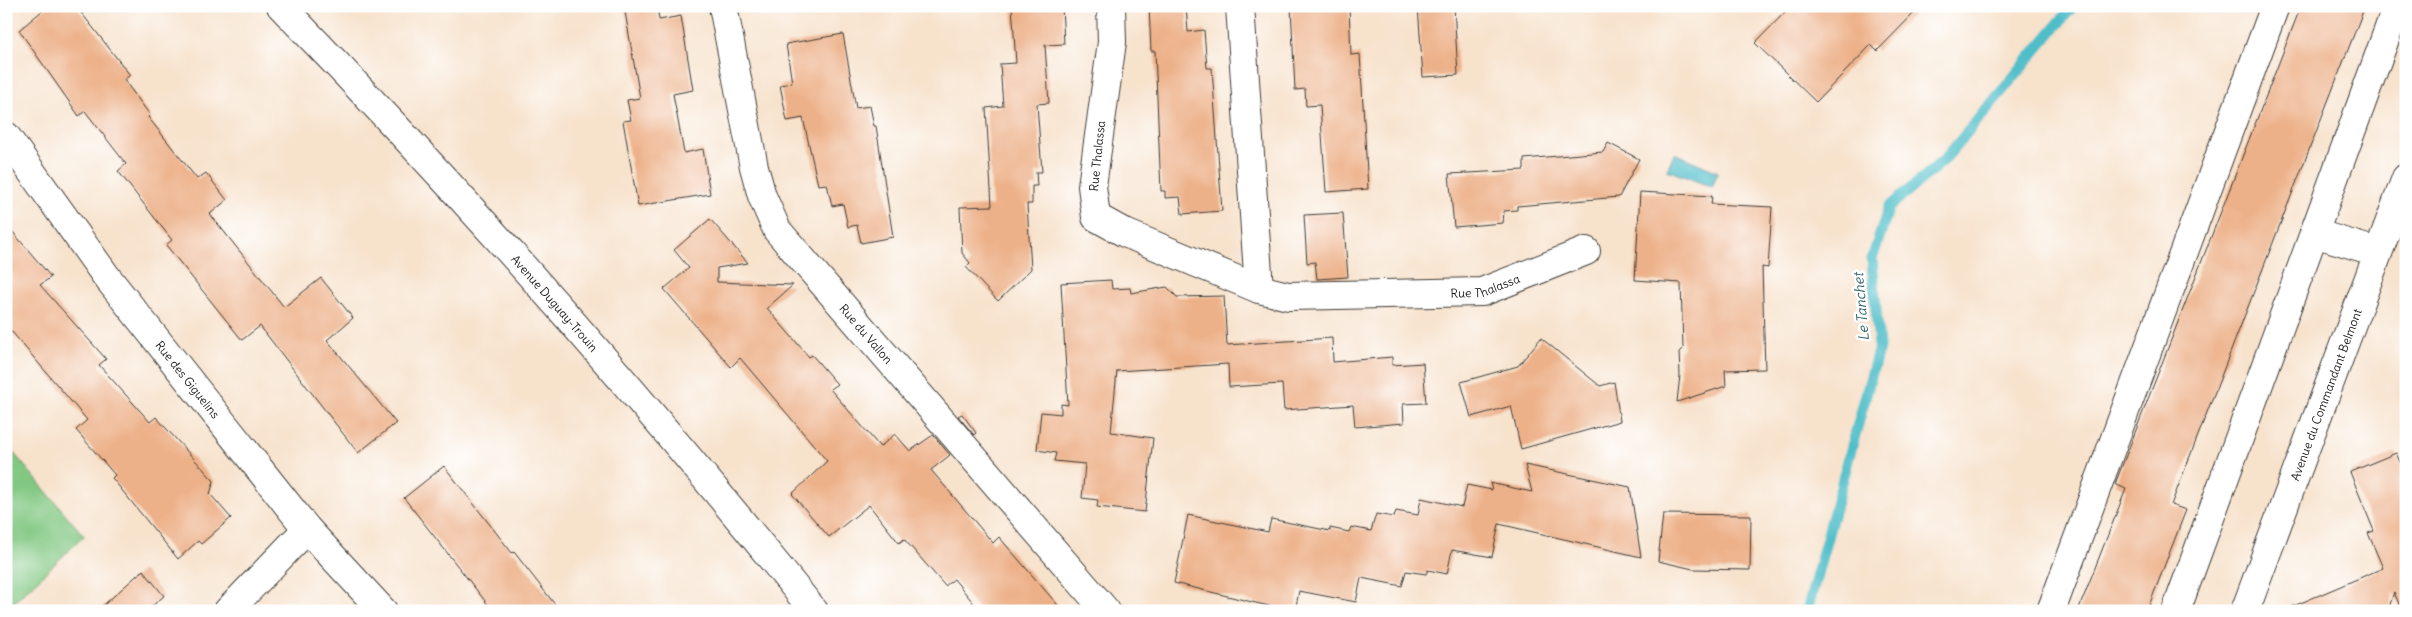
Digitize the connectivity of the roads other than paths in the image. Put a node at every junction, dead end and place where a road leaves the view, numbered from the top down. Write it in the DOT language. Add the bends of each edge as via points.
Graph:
graph roads {
  1 [pos="281,6"];
  2 [pos="723,6"];
  3 [pos="1111,6"];
  4 [pos="1240,6"];
  5 [pos="2275,6"];
  6 [pos="2397,6"];
  7 [pos="6,136"];
  8 [pos="2406,178"];
  9 [pos="2314,233"];
  10 [pos="1586,251"];
  11 [pos="2377,252"];
  12 [pos="1259,289"];
  13 [pos="307,529"];
  14 [pos="228,611"];
  15 [pos="383,611"];
  16 [pos="814,611"];
  17 [pos="1106,611"];
  18 [pos="2051,611"];
  19 [pos="2176,611"];
  20 [pos="2245,611"];
  1 -- 16 [label="street, Avenue Duguay-Trouin" via="366,94 630,387"];
  2 -- 17 [label="street, Rue du Vallon" via="754,167 762,196 778,230"];
  3 -- 12 [label="street, Rue Thalassa" via="1112,42 1092,186 1096,217 1125,234"];
  4 -- 12 [label="street"];
  5 -- 18 [label="street"];
  6 -- 9 [label="street"];
  7 -- 13 [label="street, Rue des Giguelins" via="106,276"];
  8 -- 11 [label="street, Avenue du Commandant Belmont"];
  9 -- 11 [label="street"];
  9 -- 19 [label="street"];
  10 -- 12 [label="street, Rue Thalassa" via="1482,292 1288,296"];
  11 -- 20 [label="street, Avenue du Commandant Belmont"];
  13 -- 14 [label="street"];
  13 -- 15 [label="street, Rue des Giguelins"];
}
